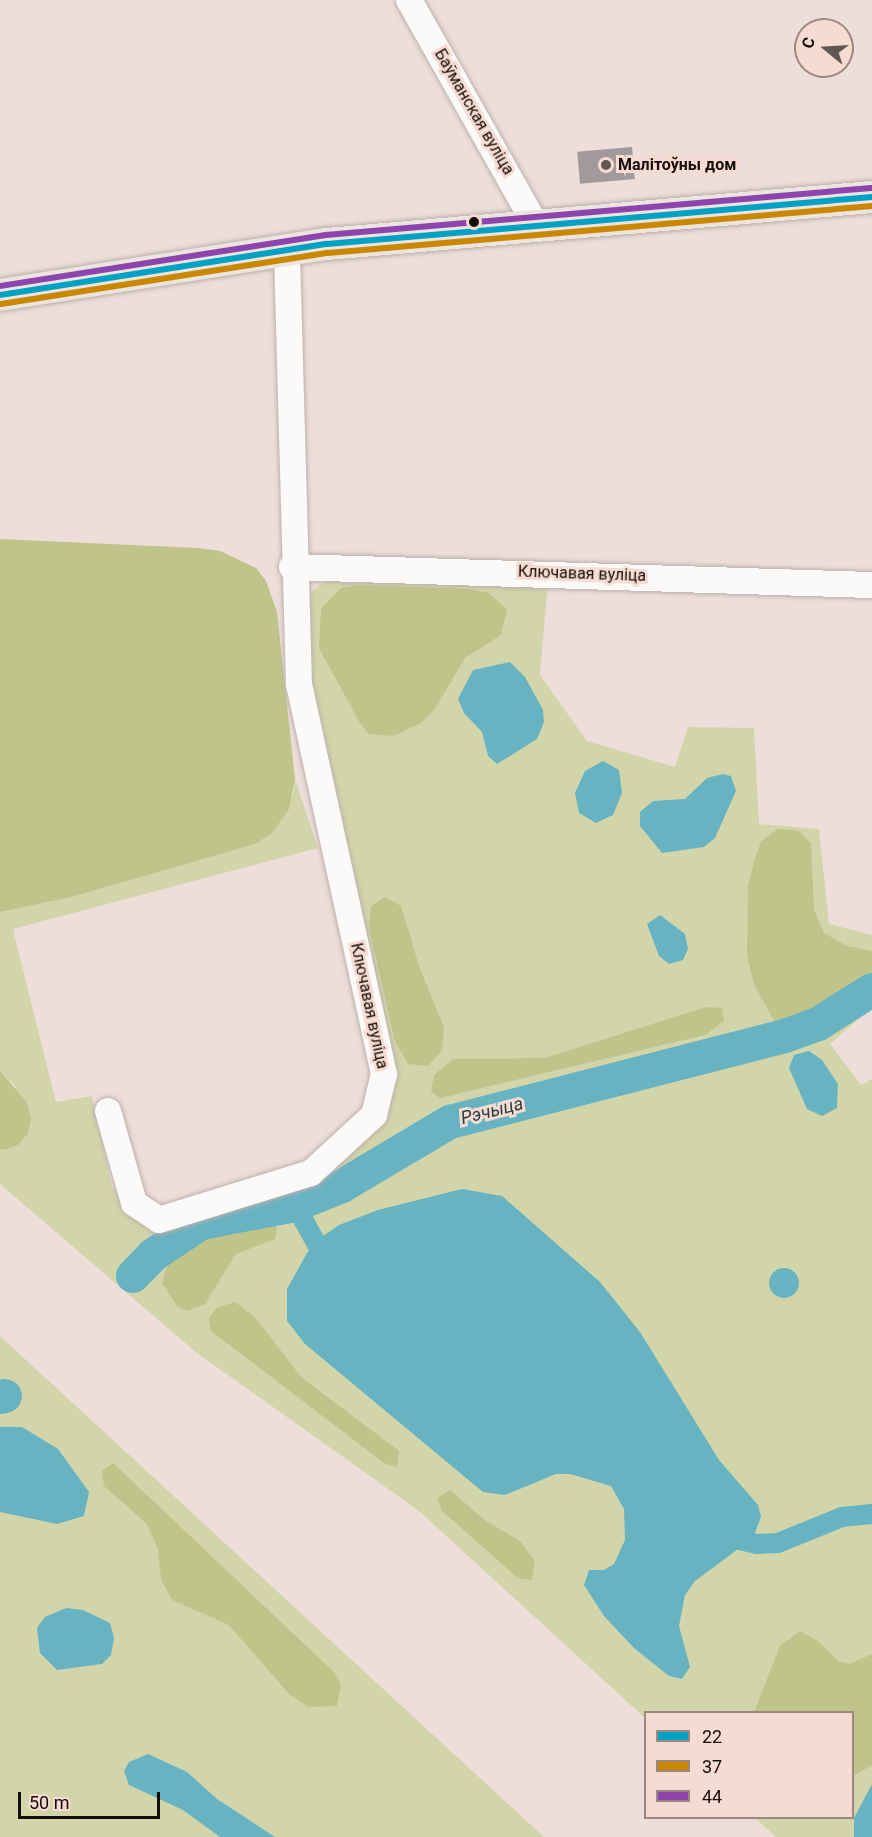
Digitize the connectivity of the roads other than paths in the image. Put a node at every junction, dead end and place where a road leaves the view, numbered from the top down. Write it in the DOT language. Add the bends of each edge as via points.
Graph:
graph roads {
  1 [pos="409,0"];
  2 [pos="872,197"];
  3 [pos="536,225"];
  4 [pos="287,249"];
  5 [pos="0,295"];
  6 [pos="292,567"];
  7 [pos="872,585"];
  8 [pos="108,1111"];
  1 -- 3 [label="street, Баўманская вуліца"];
  2 -- 3 [label="main road"];
  3 -- 4 [label="main road"];
  4 -- 5 [label="main road"];
  4 -- 6 [label="street, Ключавая вуліца"];
  6 -- 7 [label="street, Ключавая вуліца"];
  6 -- 8 [label="street, Ключавая вуліца" via="299,684 384,1074 374,1115 311,1173 159,1220 134,1203"];
}
